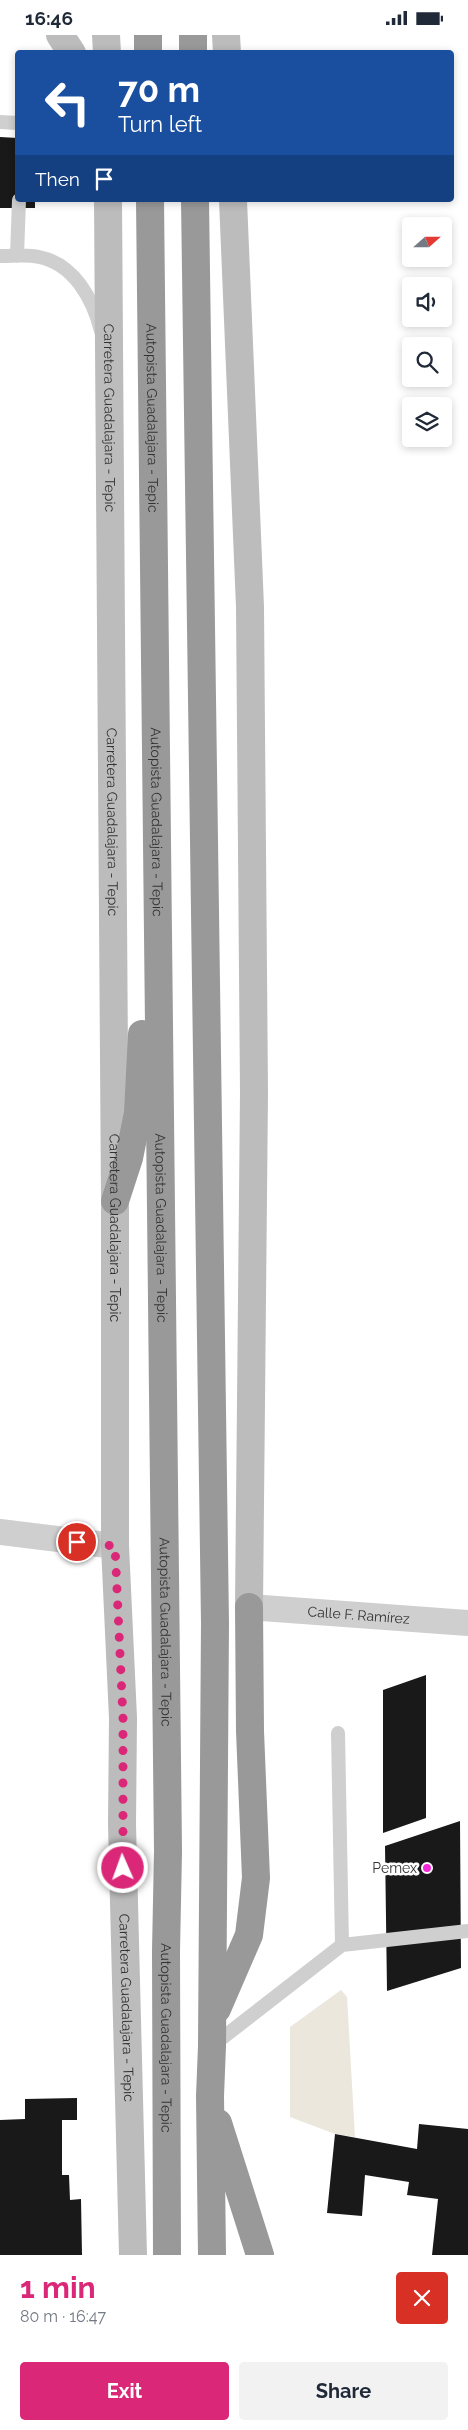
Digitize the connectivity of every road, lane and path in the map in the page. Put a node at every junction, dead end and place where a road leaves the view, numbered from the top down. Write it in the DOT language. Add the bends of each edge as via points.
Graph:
graph roads {
  1 [pos="60,35"];
  2 [pos="106,35"];
  3 [pos="148,35"];
  4 [pos="193,35"];
  5 [pos="226,35"];
  6 [pos="70,50"];
  7 [pos="106,50"];
  8 [pos="148,50"];
  9 [pos="193,50"];
  10 [pos="227,50"];
  11 [pos="0,122"];
  12 [pos="15,123"];
  13 [pos="19,202"];
  14 [pos="108,202"];
  15 [pos="150,202"];
  16 [pos="195,202"];
  17 [pos="233,202"];
  18 [pos="0,256"];
  19 [pos="17,256"];
  20 [pos="109,371"];
  21 [pos="157,863"];
  22 [pos="115,1201"];
  23 [pos="0,1532"];
  24 [pos="115,1546"];
  25 [pos="249,1607"];
  26 [pos="468,1623"];
  27 [pos="338,1733"];
  28 [pos="468,1931"];
  29 [pos="342,1945"];
  30 [pos="212,2019"];
  31 [pos="212,2046"];
  32 [pos="210,2096"];
  33 [pos="133,2255"];
  34 [pos="167,2255"];
  35 [pos="212,2255"];
  36 [pos="260,2255"];
  1 -- 6 [label="main road"];
  2 -- 7 [label="main road"];
  3 -- 8 [label="highway"];
  4 -- 9 [label="highway"];
  5 -- 10 [label="main road"];
  11 -- 12 [label="lane"];
  13 -- 19 [label="lane"];
  14 -- 20 [label="main road, Carretera Guadalajara - Tepic"];
  15 -- 21 [label="highway, Autopista Guadalajara - Tepic"];
  16 -- 30 [label="highway" via="215,1623"];
  17 -- 25 [label="main road" via="250,607 254,1093"];
  18 -- 19 [label="lane"];
  19 -- 20 [label="lane" via="39,257 61,264 78,281 101,328"];
  20 -- 22 [label="main road, Carretera Guadalajara - Tepic"];
  21 -- 22 [label="highway" via="147,935 138,1113 129,1158"];
  21 -- 34 [label="highway, Autopista Guadalajara - Tepic" via="168,1851"];
  22 -- 24 [label="main road, Carretera Guadalajara - Tepic"];
  23 -- 24 [label="street"];
  24 -- 33 [label="main road, Carretera Guadalajara - Tepic" via="123,1718 122,1824"];
  25 -- 26 [label="street, Calle F. Ramírez"];
  25 -- 30 [label="highway" via="256,1878 249,1935"];
  27 -- 29 [label="lane"];
  28 -- 29 [label="lane"];
  29 -- 31 [label="lane"];
  30 -- 31 [label="highway"];
  31 -- 32 [label="highway"];
  32 -- 35 [label="highway"];
  32 -- 36 [label="highway"];
}
